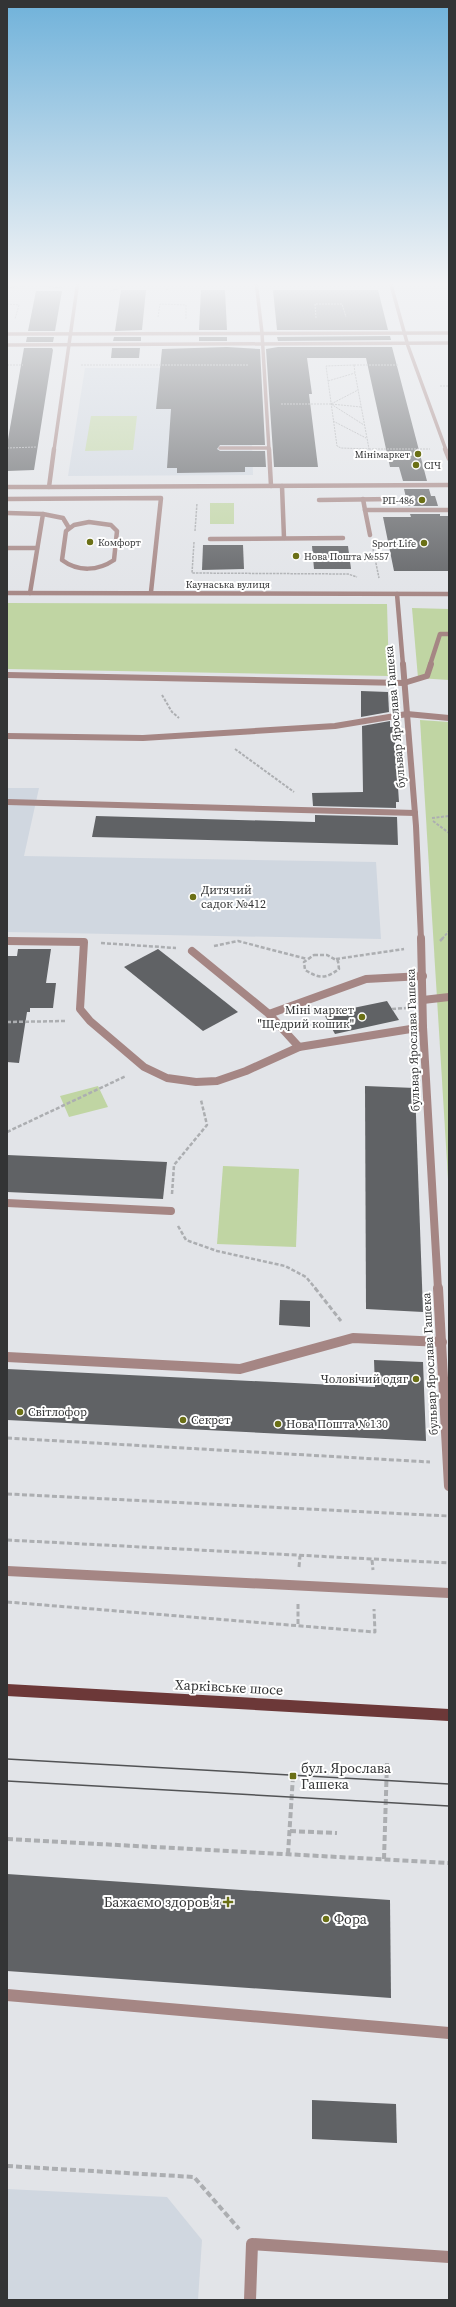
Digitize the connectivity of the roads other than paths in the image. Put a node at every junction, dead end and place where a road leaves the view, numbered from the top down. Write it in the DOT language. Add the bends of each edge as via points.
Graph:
graph roads {
  1 [pos="63,389"];
  2 [pos="265,389"];
  3 [pos="424,389"];
  4 [pos="220,448"];
  5 [pos="268,448"];
  6 [pos="449,459"];
  7 [pos="449,485"];
  8 [pos="49,486"];
  9 [pos="270,486"];
  10 [pos="282,486"];
  11 [pos="7,487"];
  12 [pos="7,499"];
  13 [pos="363,499"];
  14 [pos="393,499"];
  15 [pos="319,500"];
  16 [pos="365,510"];
  17 [pos="449,510"];
  18 [pos="7,514"];
  19 [pos="43,514"];
  20 [pos="69,528"];
  21 [pos="370,535"];
  22 [pos="284,538"];
  23 [pos="343,538"];
  24 [pos="210,539"];
  25 [pos="7,548"];
  26 [pos="37,548"];
  27 [pos="151,592"];
  28 [pos="7,593"];
  29 [pos="30,593"];
  30 [pos="397,594"];
  31 [pos="449,594"];
  32 [pos="449,634"];
  33 [pos="7,675"];
  34 [pos="404,683"];
  35 [pos="407,714"];
  36 [pos="449,718"];
  37 [pos="7,736"];
  38 [pos="7,802"];
  39 [pos="415,813"];
  40 [pos="7,941"];
  41 [pos="192,950"];
  42 [pos="423,976"];
  43 [pos="449,996"];
  44 [pos="423,1000"];
  45 [pos="269,1014"];
  46 [pos="423,1027"];
  47 [pos="299,1047"];
  48 [pos="7,1203"];
  49 [pos="171,1211"];
  50 [pos="442,1342"];
  51 [pos="7,1357"];
  52 [pos="449,1486"];
  53 [pos="7,1571"];
  54 [pos="449,1593"];
  55 [pos="7,1690"];
  56 [pos="449,1715"];
  57 [pos="7,1995"];
  58 [pos="449,2033"];
  59 [pos="449,2257"];
  60 [pos="250,2300"];
  1 -- 8 [label="street"];
  2 -- 5 [label="street"];
  3 -- 6 [label="street"];
  4 -- 5 [label="street"];
  5 -- 9 [label="street"];
  7 -- 10 [label="street"];
  8 -- 9 [label="street"];
  8 -- 11 [label="street"];
  9 -- 10 [label="street"];
  10 -- 22 [label="street"];
  12 -- 27 [label="street" via="161,498"];
  13 -- 14 [label="street"];
  13 -- 15 [label="street"];
  13 -- 16 [label="street"];
  16 -- 17 [label="street"];
  16 -- 21 [label="street"];
  18 -- 19 [label="street"];
  19 -- 20 [label="street" via="64,519 68,522"];
  19 -- 26 [label="street"];
  20 -- 20 [label="street" via="81,523 97,522 115,528 117,531 114,560 104,566 87,568 65,564 62,560 66,531"];
  22 -- 23 [label="street"];
  22 -- 24 [label="street"];
  25 -- 26 [label="street"];
  26 -- 29 [label="street"];
  27 -- 29 [label="street, Каунаська вулиця"];
  27 -- 30 [label="street, Каунаська вулиця"];
  28 -- 29 [label="street, Каунаська вулиця"];
  30 -- 31 [label="street, Каунаська вулиця"];
  30 -- 34 [label="street, бульвар Ярослава Гашека"];
  32 -- 34 [label="street" via="440,634 427,676"];
  33 -- 34 [label="street"];
  34 -- 35 [label="street, бульвар Ярослава Гашека"];
  35 -- 36 [label="street"];
  35 -- 37 [label="street" via="335,726 143,738"];
  35 -- 39 [label="street, бульвар Ярослава Гашека"];
  38 -- 39 [label="street"];
  39 -- 42 [label="street, бульвар Ярослава Гашека"];
  40 -- 47 [label="street" via="84,942 80,1009 90,1021 144,1067 167,1078 196,1082 217,1081"];
  41 -- 45 [label="street"];
  42 -- 44 [label="street, бульвар Ярослава Гашека"];
  42 -- 45 [label="street" via="366,979"];
  43 -- 44 [label="street"];
  44 -- 46 [label="street, бульвар Ярослава Гашека"];
  45 -- 47 [label="street"];
  46 -- 47 [label="street"];
  46 -- 50 [label="street, бульвар Ярослава Гашека"];
  48 -- 49 [label="street"];
  50 -- 51 [label="street" via="353,1338 240,1369"];
  50 -- 52 [label="street, бульвар Ярослава Гашека"];
  53 -- 54 [label="street"];
  55 -- 56 [label="main road, Харківське шосе"];
  57 -- 58 [label="street"];
  59 -- 60 [label="street" via="252,2244"];
}
